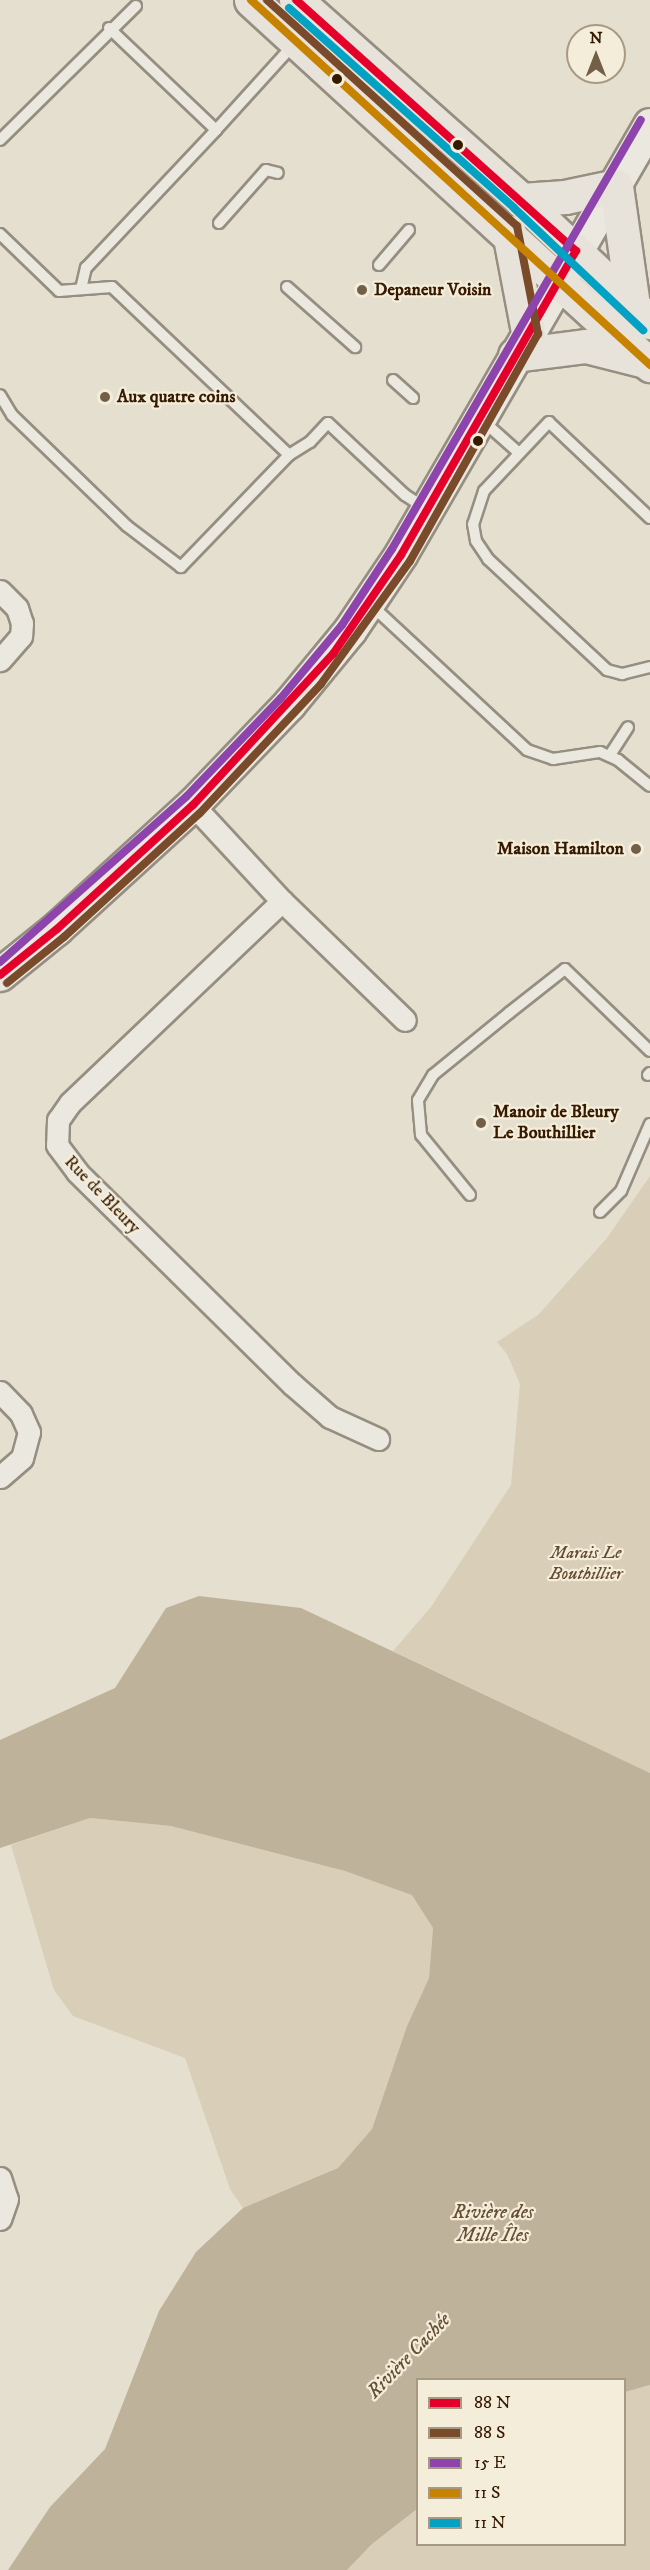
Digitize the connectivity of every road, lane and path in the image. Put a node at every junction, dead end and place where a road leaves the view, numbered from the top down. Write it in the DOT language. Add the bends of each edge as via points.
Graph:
graph roads {
  1 [pos="251,0"];
  2 [pos="136,2"];
  3 [pos="303,20"];
  4 [pos="109,28"];
  5 [pos="650,125"];
  6 [pos="216,130"];
  7 [pos="0,140"];
  8 [pos="278,173"];
  9 [pos="616,186"];
  10 [pos="521,200"];
  11 [pos="219,223"];
  12 [pos="409,230"];
  13 [pos="508,232"];
  14 [pos="0,234"];
  15 [pos="576,252"];
  16 [pos="379,265"];
  17 [pos="559,279"];
  18 [pos="286,287"];
  19 [pos="81,289"];
  20 [pos="641,314"];
  21 [pos="521,344"];
  22 [pos="355,347"];
  23 [pos="648,363"];
  24 [pos="393,380"];
  25 [pos="0,395"];
  26 [pos="413,398"];
  27 [pos="479,418"];
  28 [pos="519,453"];
  29 [pos="288,454"];
  30 [pos="428,510"];
  31 [pos="650,518"];
  32 [pos="0,591"];
  33 [pos="369,604"];
  34 [pos="0,660"];
  35 [pos="650,667"];
  36 [pos="628,727"];
  37 [pos="610,755"];
  38 [pos="650,786"];
  39 [pos="194,805"];
  40 [pos="282,901"];
  41 [pos="0,975"];
  42 [pos="405,1020"];
  43 [pos="650,1051"];
  44 [pos="650,1124"];
  45 [pos="470,1195"];
  46 [pos="600,1212"];
  47 [pos="0,1392"];
  48 [pos="378,1439"];
  49 [pos="0,1477"];
  50 [pos="0,2178"];
  51 [pos="0,2219"];
  1 -- 3 [label="main road"];
  2 -- 4 [label="lane"];
  3 -- 6 [label="lane"];
  3 -- 10 [label="main road"];
  3 -- 13 [label="main road"];
  4 -- 6 [label="lane"];
  4 -- 7 [label="lane"];
  5 -- 9 [label="main road"];
  6 -- 19 [label="lane" via="86,268"];
  8 -- 11 [label="lane" via="266,170"];
  9 -- 10 [label="main road"];
  9 -- 15 [label="main road"];
  9 -- 20 [label="main road"];
  10 -- 15 [label="main road"];
  12 -- 16 [label="lane"];
  13 -- 17 [label="main road"];
  13 -- 21 [label="main road"];
  14 -- 19 [label="lane" via="59,291"];
  15 -- 17 [label="main road"];
  15 -- 20 [label="main road"];
  17 -- 21 [label="main road"];
  17 -- 23 [label="main road"];
  18 -- 22 [label="lane"];
  19 -- 29 [label="lane" via="112,287"];
  21 -- 23 [label="main road" via="586,346"];
  21 -- 27 [label="main road"];
  24 -- 26 [label="lane"];
  25 -- 29 [label="lane" via="12,415 119,518 181,567"];
  27 -- 28 [label="lane"];
  27 -- 30 [label="main road"];
  28 -- 31 [label="lane" via="549,422"];
  28 -- 35 [label="lane" via="479,500 473,524 480,549 608,670 622,674"];
  29 -- 30 [label="lane" via="310,442 328,423 405,495"];
  30 -- 33 [label="main road"];
  32 -- 34 [label="street" via="17,608 22,623 21,636"];
  33 -- 37 [label="lane" via="533,754 553,759 592,752"];
  33 -- 39 [label="main road" via="289,705"];
  36 -- 37 [label="lane"];
  37 -- 38 [label="lane"];
  39 -- 40 [label="street"];
  39 -- 41 [label="main road"];
  40 -- 42 [label="street"];
  40 -- 48 [label="street, Rue de Bleury" via="70,1103 58,1120 57,1145 77,1172 292,1384 330,1416"];
  43 -- 45 [label="lane" via="565,969 509,1013 433,1075 418,1100 421,1135"];
  44 -- 46 [label="lane" via="621,1191"];
  47 -- 49 [label="street" via="21,1414 29,1432 22,1458"];
  50 -- 51 [label="street" via="7,2199"];
}
